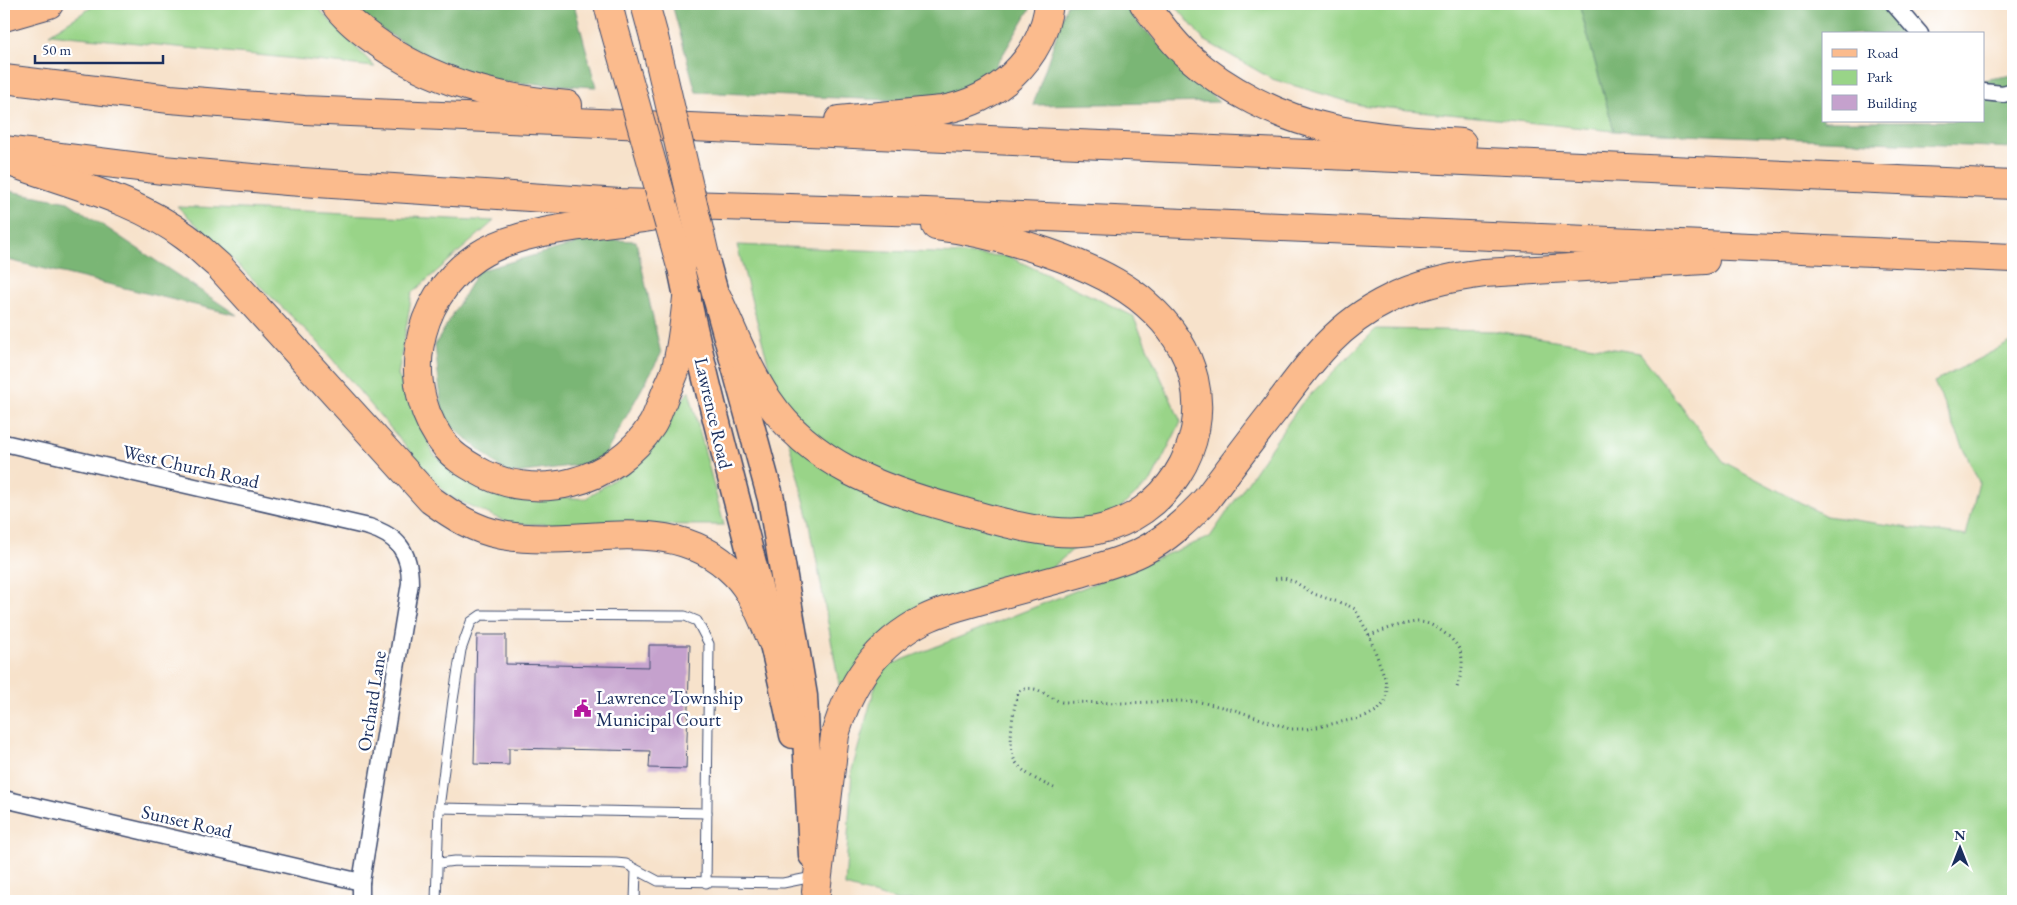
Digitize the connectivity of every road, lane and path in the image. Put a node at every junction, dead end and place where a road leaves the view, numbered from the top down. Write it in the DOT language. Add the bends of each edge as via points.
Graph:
graph roads {
  1 [pos="48,4"];
  2 [pos="335,4"];
  3 [pos="645,4"];
  4 [pos="1049,4"];
  5 [pos="1144,4"];
  6 [pos="1894,4"];
  7 [pos="610,14"];
  8 [pos="4,17"];
  9 [pos="1918,32"];
  10 [pos="4,79"];
  11 [pos="2013,91"];
  12 [pos="1984,92"];
  13 [pos="654,125"];
  14 [pos="736,130"];
  15 [pos="4,150"];
  16 [pos="4,160"];
  17 [pos="1792,175"];
  18 [pos="2013,185"];
  19 [pos="719,205"];
  20 [pos="791,208"];
  21 [pos="1861,251"];
  22 [pos="1914,253"];
  23 [pos="2013,258"];
  24 [pos="706,260"];
  25 [pos="680,263"];
  26 [pos="2013,269"];
  27 [pos="717,296"];
  28 [pos="687,298"];
  29 [pos="4,443"];
  30 [pos="369,528"];
  31 [pos="1272,579"];
  32 [pos="1369,636"];
  33 [pos="772,641"];
  34 [pos="1456,691"];
  35 [pos="1054,788"];
  36 [pos="4,799"];
  37 [pos="439,808"];
  38 [pos="707,813"];
  39 [pos="2013,813"];
  40 [pos="811,824"];
  41 [pos="2013,824"];
  42 [pos="439,863"];
  43 [pos="636,870"];
  44 [pos="361,882"];
  45 [pos="706,883"];
  46 [pos="815,890"];
  47 [pos="360,901"];
  48 [pos="436,901"];
  49 [pos="635,901"];
  1 -- 8 [label="highway"];
  2 -- 13 [label="highway" via="363,32 390,52 449,81 538,102 594,107"];
  3 -- 24 [label="highway, Lawrence Road, bridge"];
  4 -- 14 [label="highway" via="1041,34 1031,54 1006,82 980,99 942,110"];
  5 -- 17 [label="highway" via="1188,56 1221,81 1257,102 1328,128 1369,136"];
  6 -- 9 [label="street"];
  7 -- 25 [label="highway, Lawrence Road, bridge"];
  10 -- 13 [label="highway" via="170,99 304,110"];
  11 -- 12 [label="street" via="2003,94"];
  13 -- 14 [label="highway"];
  14 -- 17 [label="highway"];
  15 -- 19 [label="highway" via="287,182 620,203"];
  16 -- 33 [label="highway" via="108,196 150,215 185,236 218,265 431,500 453,516 478,528 519,538 657,536 700,548 718,558 737,575"];
  17 -- 18 [label="highway"];
  19 -- 20 [label="highway"];
  19 -- 28 [label="highway" via="522,236 476,256 443,287 423,327 418,377 422,401 432,427 448,449 461,460 506,482 546,487 572,483 599,473 639,442 653,423 675,372"];
  20 -- 21 [label="highway"];
  20 -- 27 [label="highway" via="951,228 1011,242 1087,269 1135,295 1176,338 1194,378 1195,430 1188,456 1175,478 1153,503 1126,521 1108,528 1076,533 1048,531 986,518 867,480 825,457 780,416 760,387"];
  21 -- 22 [label="highway"];
  21 -- 46 [label="highway" via="1484,273 1450,278 1389,298 1339,332 1314,356 1206,500 1164,538 1116,562 926,619 883,648 853,686 842,710 835,735"];
  22 -- 23 [label="highway"];
  22 -- 26 [label="highway"];
  24 -- 27 [label="main road, Lawrence Road"];
  25 -- 28 [label="main road, Lawrence Road"];
  27 -- 40 [label="main road, Lawrence Road" via="771,499 804,696"];
  28 -- 33 [label="main road, Lawrence Road"];
  29 -- 30 [label="street, West Church Road"];
  30 -- 44 [label="street, Orchard Lane" via="395,540 410,568 410,583"];
  31 -- 32 [label="path" via="1284,578 1314,594 1347,604 1355,609"];
  32 -- 34 [label="path" via="1406,624 1421,622 1435,626 1450,637 1462,653 1463,664"];
  32 -- 35 [label="path" via="1385,678 1387,692 1384,702 1378,710 1364,717 1307,729 1290,729 1200,702 1062,702 1027,687 1019,691 1015,699 1012,751 1015,761 1039,781"];
  33 -- 40 [label="main road, Lawrence Road"];
  36 -- 44 [label="street, Sunset Road"];
  37 -- 38 [label="lane"];
  37 -- 38 [label="lane" via="461,650 471,622 481,615 685,616 696,621 709,644"];
  37 -- 42 [label="lane"];
  38 -- 45 [label="lane"];
  39 -- 41 [label="path"];
  40 -- 46 [label="main road, Lawrence Road"];
  42 -- 43 [label="lane" via="616,863"];
  42 -- 48 [label="lane"];
  43 -- 45 [label="lane" via="658,881"];
  43 -- 49 [label="lane"];
  44 -- 47 [label="street, Orchard Lane"];
  45 -- 46 [label="lane" via="783,883"];
}
